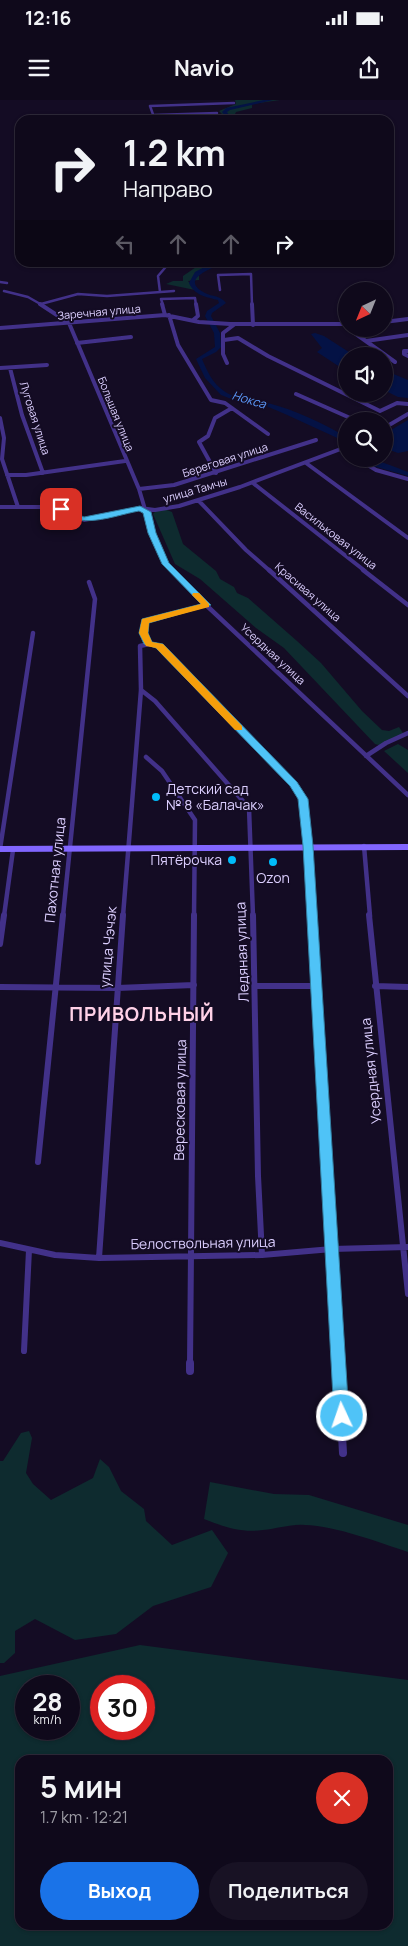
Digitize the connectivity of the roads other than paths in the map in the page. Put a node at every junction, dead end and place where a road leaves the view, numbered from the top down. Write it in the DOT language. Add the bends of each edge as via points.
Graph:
graph roads {
  1 [pos="234,103"];
  2 [pos="218,113"];
  3 [pos="153,115"];
  4 [pos="166,267"];
  5 [pos="0,282"];
  6 [pos="8,283"];
  7 [pos="220,290"];
  8 [pos="4,291"];
  9 [pos="174,291"];
  10 [pos="160,292"];
  11 [pos="41,304"];
  12 [pos="167,315"];
  13 [pos="408,319"];
  14 [pos="193,320"];
  15 [pos="393,321"];
  16 [pos="69,323"];
  17 [pos="235,324"];
  18 [pos="338,324"];
  19 [pos="253,325"];
  20 [pos="0,328"];
  21 [pos="408,334"];
  22 [pos="131,338"];
  23 [pos="362,338"];
  24 [pos="224,340"];
  25 [pos="366,341"];
  26 [pos="77,343"];
  27 [pos="408,351"];
  28 [pos="408,356"];
  29 [pos="395,362"];
  30 [pos="227,363"];
  31 [pos="47,365"];
  32 [pos="0,368"];
  33 [pos="10,368"];
  34 [pos="296,394"];
  35 [pos="408,404"];
  36 [pos="232,408"];
  37 [pos="338,413"];
  38 [pos="408,414"];
  39 [pos="0,418"];
  40 [pos="393,423"];
  41 [pos="268,434"];
  42 [pos="316,440"];
  43 [pos="338,452"];
  44 [pos="125,461"];
  45 [pos="306,463"];
  46 [pos="371,467"];
  47 [pos="43,473"];
  48 [pos="216,473"];
  49 [pos="7,475"];
  50 [pos="408,479"];
  51 [pos="253,483"];
  52 [pos="139,489"];
  53 [pos="198,500"];
  54 [pos="18,507"];
  55 [pos="0,508"];
  56 [pos="147,512"];
  57 [pos="408,538"];
  58 [pos="89,582"];
  59 [pos="206,605"];
  60 [pos="408,606"];
  61 [pos="32,633"];
  62 [pos="149,644"];
  63 [pos="141,690"];
  64 [pos="408,696"];
  65 [pos="408,733"];
  66 [pos="366,756"];
  67 [pos="146,757"];
  68 [pos="408,795"];
  69 [pos="308,846"];
  70 [pos="364,846"];
  71 [pos="128,847"];
  72 [pos="194,847"];
  73 [pos="408,847"];
  74 [pos="70,848"];
  75 [pos="252,848"];
  76 [pos="0,849"];
  77 [pos="13,850"];
  78 [pos="0,944"];
  79 [pos="194,985"];
  80 [pos="256,986"];
  81 [pos="316,986"];
  82 [pos="375,986"];
  83 [pos="0,987"];
  84 [pos="408,987"];
  85 [pos="56,988"];
  86 [pos="117,988"];
  87 [pos="38,1162"];
  88 [pos="0,1243"];
  89 [pos="405,1247"];
  90 [pos="332,1249"];
  91 [pos="29,1250"];
  92 [pos="191,1255"];
  93 [pos="262,1255"];
  94 [pos="99,1258"];
  95 [pos="408,1294"];
  96 [pos="24,1351"];
  97 [pos="190,1370"];
  98 [pos="343,1454"];
  1 -- 3 [label="street" via="150,106"];
  2 -- 3 [label="street"];
  4 -- 10 [label="street" via="158,276"];
  5 -- 6 [label="street"];
  7 -- 19 [label="street" via="218,275 251,274"];
  8 -- 11 [label="street"];
  9 -- 10 [label="street"];
  10 -- 11 [label="street" via="107,296 78,294"];
  11 -- 16 [label="street"];
  12 -- 14 [label="street, Заречная улица"];
  12 -- 14 [label="street" via="161,299 195,298 198,316"];
  12 -- 16 [label="street, Заречная улица"];
  12 -- 36 [label="street, Береговая улица" via="178,345 211,400"];
  13 -- 15 [label="street"];
  14 -- 17 [label="street, Заречная улица"];
  16 -- 20 [label="street, Заречная улица"];
  16 -- 26 [label="street, Большая улица"];
  17 -- 19 [label="street, Заречная улица"];
  17 -- 24 [label="street" via="225,330"];
  18 -- 19 [label="street, Заречная улица"];
  21 -- 25 [label="street"];
  22 -- 26 [label="street"];
  23 -- 25 [label="street"];
  24 -- 30 [label="street" via="223,354"];
  24 -- 35 [label="street" via="238,338 380,411 397,403"];
  25 -- 29 [label="street"];
  26 -- 44 [label="street, Большая улица"];
  27 -- 28 [label="street" via="404,354"];
  31 -- 33 [label="street"];
  32 -- 33 [label="street"];
  33 -- 47 [label="street, Луговая улица" via="22,415"];
  34 -- 37 [label="street"];
  36 -- 41 [label="street, Береговая улица"];
  36 -- 48 [label="street" via="215,418 208,436 199,442"];
  38 -- 40 [label="street"];
  39 -- 49 [label="street" via="4,438 2,459"];
  42 -- 48 [label="street, Береговая улица"];
  43 -- 45 [label="street, улица Тамчы"];
  44 -- 47 [label="street"];
  44 -- 52 [label="street, Большая улица"];
  45 -- 51 [label="street, улица Тамчы"];
  45 -- 57 [label="street"];
  46 -- 50 [label="street"];
  47 -- 49 [label="street"];
  48 -- 52 [label="street, Береговая улица" via="166,487"];
  49 -- 54 [label="street"];
  51 -- 53 [label="street, улица Тамчы"];
  51 -- 60 [label="street, Васильковая улица"];
  52 -- 56 [label="street, Большая улица"];
  53 -- 56 [label="street, улица Тамчы"];
  53 -- 64 [label="street, Красивая улица" via="246,550"];
  54 -- 55 [label="street, улица Тамчы"];
  54 -- 56 [label="street, улица Тамчы" via="52,507 84,520 140,508"];
  56 -- 59 [label="street, Усердная улица" via="152,533 166,564"];
  58 -- 74 [label="street, Пахотная улица" via="95,599"];
  59 -- 62 [label="street" via="145,621 144,633"];
  59 -- 66 [label="street, Усердная улица"];
  61 -- 76 [label="street"];
  62 -- 63 [label="street, улица Чэчэк" via="140,646"];
  62 -- 69 [label="street" via="160,646 293,784 303,799"];
  63 -- 71 [label="street, улица Чэчэк"];
  63 -- 75 [label="street, Ледяная улица" via="155,700 242,798 249,808"];
  65 -- 66 [label="street"];
  66 -- 68 [label="street, Усердная улица"];
  67 -- 72 [label="street, Вересковая улица" via="162,770 195,820"];
  69 -- 70 [label="street"];
  69 -- 75 [label="street"];
  69 -- 81 [label="street"];
  70 -- 73 [label="street"];
  70 -- 82 [label="street, Усердная улица"];
  71 -- 72 [label="street"];
  71 -- 74 [label="street"];
  71 -- 86 [label="street, улица Чэчэк"];
  72 -- 75 [label="street"];
  72 -- 79 [label="street, Вересковая улица"];
  74 -- 77 [label="street"];
  74 -- 85 [label="street, Пахотная улица"];
  75 -- 80 [label="street, Ледяная улица"];
  76 -- 77 [label="street"];
  77 -- 78 [label="street"];
  79 -- 86 [label="street"];
  79 -- 92 [label="street, Вересковая улица"];
  80 -- 81 [label="street"];
  80 -- 93 [label="street, Ледяная улица"];
  81 -- 90 [label="street"];
  82 -- 84 [label="street"];
  82 -- 89 [label="street, Усердная улица"];
  83 -- 85 [label="street"];
  85 -- 86 [label="street"];
  85 -- 87 [label="street, Пахотная улица"];
  86 -- 94 [label="street, улица Чэчэк"];
  88 -- 91 [label="street, Белоствольная улица"];
  89 -- 90 [label="street, Белоствольная улица"];
  89 -- 95 [label="street, Усердная улица"];
  90 -- 93 [label="street, Белоствольная улица"];
  90 -- 98 [label="street"];
  91 -- 94 [label="street, Белоствольная улица"];
  91 -- 96 [label="street"];
  92 -- 93 [label="street, Белоствольная улица"];
  92 -- 94 [label="street, Белоствольная улица"];
  92 -- 97 [label="street, Вересковая улица"];
}
